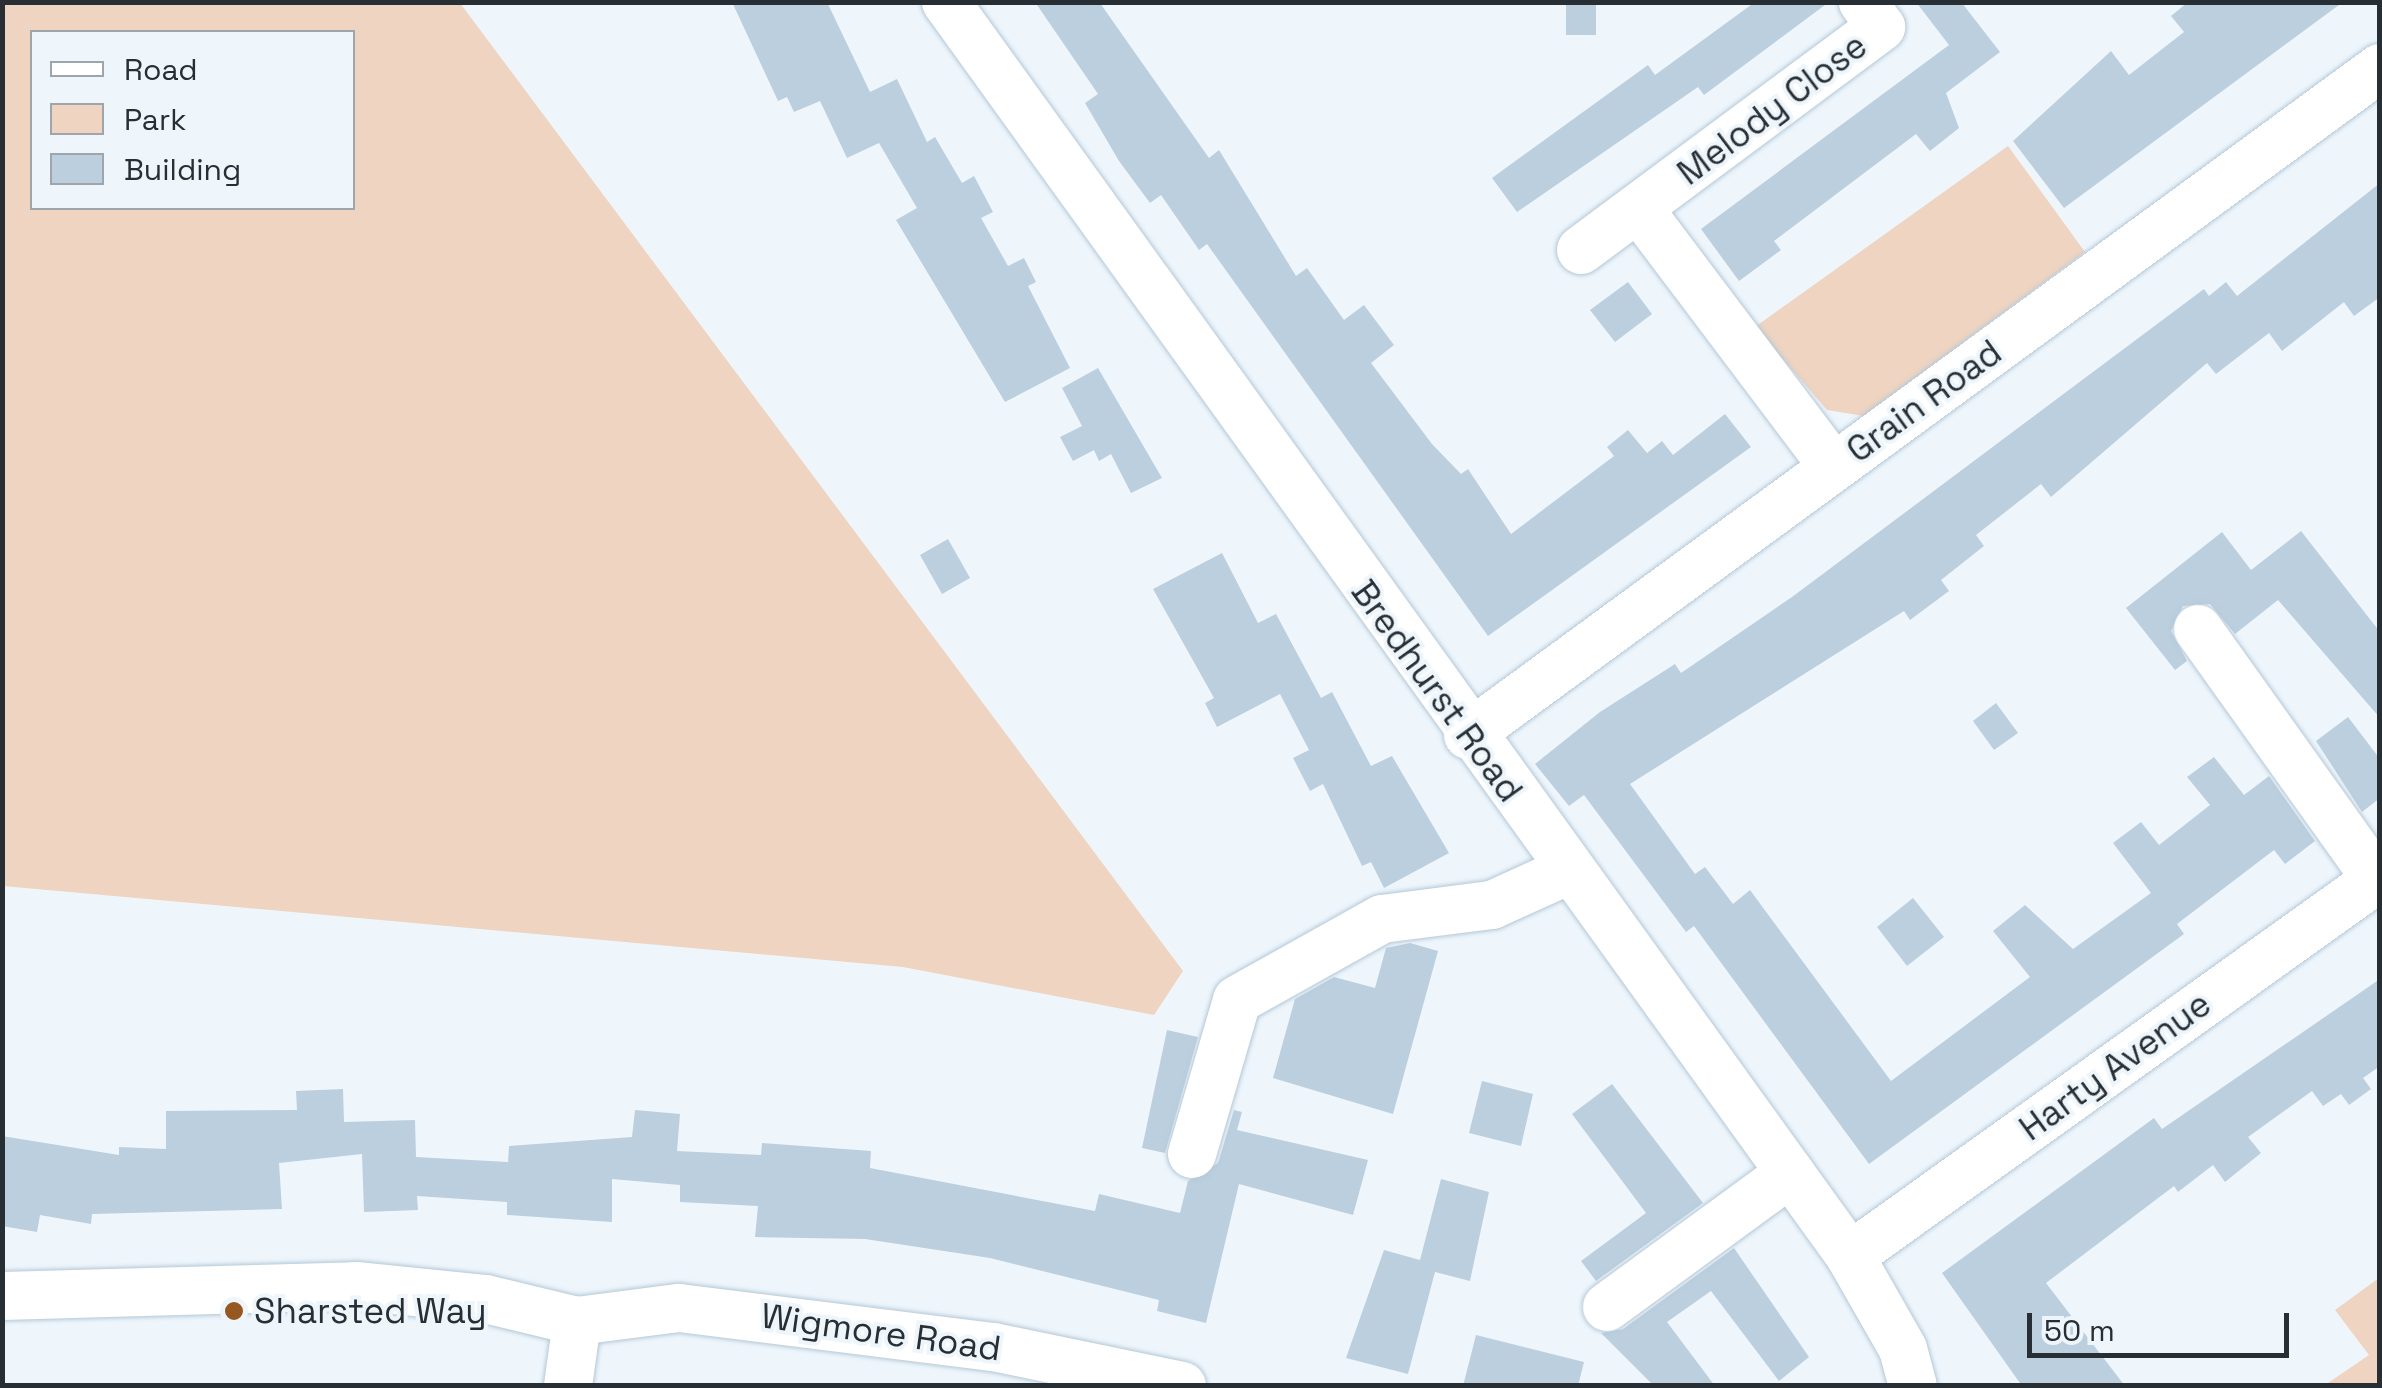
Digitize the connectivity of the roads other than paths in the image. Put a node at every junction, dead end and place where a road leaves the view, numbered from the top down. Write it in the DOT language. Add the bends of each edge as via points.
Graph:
graph roads {
  1 [pos="1863,2"];
  2 [pos="950,4"];
  3 [pos="2380,68"];
  4 [pos="1639,209"];
  5 [pos="1581,250"];
  6 [pos="1833,466"];
  7 [pos="2198,630"];
  8 [pos="1468,735"];
  9 [pos="1567,872"];
  10 [pos="2378,878"];
  11 [pos="1192,1154"];
  12 [pos="1790,1173"];
  13 [pos="1850,1256"];
  14 [pos="2,1296"];
  15 [pos="1608,1308"];
  16 [pos="577,1321"];
  17 [pos="568,1386"];
  18 [pos="1182,1386"];
  19 [pos="1913,1386"];
  1 -- 4 [label="street, Melody Close" via="1881,27"];
  2 -- 8 [label="street, Bredhurst Road"];
  3 -- 6 [label="street, Grain Road"];
  4 -- 5 [label="street, Melody Close"];
  4 -- 6 [label="street"];
  6 -- 8 [label="street, Grain Road"];
  7 -- 10 [label="street"];
  8 -- 9 [label="street, Bredhurst Road"];
  9 -- 11 [label="street" via="1492,906 1382,919 1237,1000"];
  9 -- 12 [label="street, Bredhurst Road"];
  10 -- 13 [label="street, Harty Avenue"];
  12 -- 13 [label="street, Bredhurst Road"];
  12 -- 15 [label="street"];
  13 -- 19 [label="street, Bredhurst Road"];
  14 -- 16 [label="street, Wigmore Road" via="356,1286 486,1299"];
  16 -- 17 [label="street"];
  16 -- 18 [label="street, Wigmore Road" via="649,1309 757,1314"];
}
